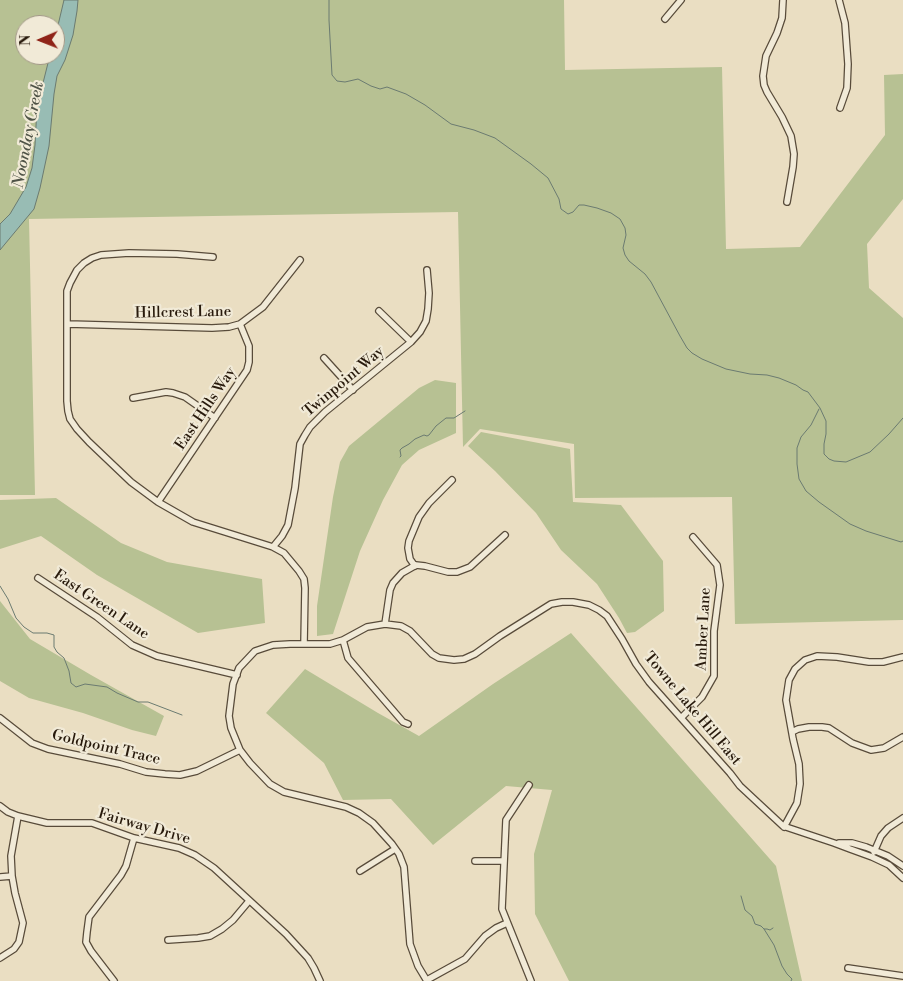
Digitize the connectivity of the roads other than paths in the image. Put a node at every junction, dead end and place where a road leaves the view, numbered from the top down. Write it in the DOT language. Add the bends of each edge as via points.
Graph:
graph roads {
  1 [pos="681,0"];
  2 [pos="783,0"];
  3 [pos="839,0"];
  4 [pos="665,19"];
  5 [pos="840,108"];
  6 [pos="787,202"];
  7 [pos="213,257"];
  8 [pos="300,260"];
  9 [pos="427,270"];
  10 [pos="379,311"];
  11 [pos="68,324"];
  12 [pos="240,324"];
  13 [pos="411,342"];
  14 [pos="324,358"];
  15 [pos="353,390"];
  16 [pos="133,398"];
  17 [pos="215,418"];
  18 [pos="452,480"];
  19 [pos="158,502"];
  20 [pos="505,535"];
  21 [pos="693,537"];
  22 [pos="273,547"];
  23 [pos="414,566"];
  24 [pos="38,578"];
  25 [pos="385,624"];
  26 [pos="344,640"];
  27 [pos="304,644"];
  28 [pos="903,657"];
  29 [pos="237,675"];
  30 [pos="0,718"];
  31 [pos="681,718"];
  32 [pos="408,724"];
  33 [pos="792,732"];
  34 [pos="903,737"];
  35 [pos="240,750"];
  36 [pos="529,785"];
  37 [pos="0,806"];
  38 [pos="18,816"];
  39 [pos="903,818"];
  40 [pos="784,827"];
  41 [pos="134,838"];
  42 [pos="834,842"];
  43 [pos="395,849"];
  44 [pos="874,850"];
  45 [pos="872,856"];
  46 [pos="475,861"];
  47 [pos="504,861"];
  48 [pos="903,866"];
  49 [pos="360,871"];
  50 [pos="12,876"];
  51 [pos="0,877"];
  52 [pos="903,878"];
  53 [pos="249,901"];
  54 [pos="508,923"];
  55 [pos="168,940"];
  56 [pos="0,958"];
  57 [pos="848,968"];
  58 [pos="903,976"];
  59 [pos="427,980"];
  60 [pos="114,981"];
  61 [pos="320,981"];
  62 [pos="531,981"];
  1 -- 4 [label="street"];
  2 -- 6 [label="street" via="782,18 766,56 763,76 767,92 791,136 794,168"];
  3 -- 5 [label="street" via="845,23 848,64 846,94"];
  7 -- 11 [label="street" via="129,253 92,258 77,270 70,283"];
  8 -- 12 [label="street, Hillcrest Lane" via="263,307"];
  9 -- 13 [label="street, Twinpoint Way" via="426,321"];
  10 -- 13 [label="street"];
  11 -- 12 [label="street, Hillcrest Lane" via="212,328"];
  11 -- 19 [label="street" via="66,400 70,419 131,482"];
  12 -- 17 [label="street, East Hills Way" via="249,346 248,370"];
  13 -- 15 [label="street, Twinpoint Way"];
  14 -- 15 [label="street"];
  15 -- 22 [label="street, Twinpoint Way" via="310,427 300,444 288,525"];
  16 -- 17 [label="street" via="172,393 186,397"];
  17 -- 19 [label="street, East Hills Way"];
  18 -- 23 [label="street" via="419,518 408,548"];
  19 -- 22 [label="street" via="193,522"];
  20 -- 23 [label="street" via="470,567 457,572"];
  21 -- 31 [label="street, Amber Lane" via="716,565 720,585 714,631 714,676 702,697"];
  22 -- 27 [label="street" via="293,563 304,579"];
  23 -- 25 [label="street" via="393,582"];
  24 -- 29 [label="street, East Green Lane" via="132,645 157,656"];
  25 -- 26 [label="street, Towne Lake Hill East" via="367,627"];
  25 -- 31 [label="street, Towne Lake Hill East" via="401,626 438,658 454,660 475,654 551,604 573,602 588,605 607,616 649,682"];
  26 -- 27 [label="street, Towne Lake Hill East" via="330,644"];
  26 -- 32 [label="street" via="348,658"];
  27 -- 29 [label="street, Towne Lake Hill East" via="273,645 255,651 239,668"];
  28 -- 33 [label="street" via="876,662 831,656 805,660 791,674 787,686 786,700"];
  29 -- 35 [label="street, Towne Lake Hill East" via="230,716"];
  30 -- 35 [label="street, Goldpoint Trace" via="32,743 48,749 146,772 180,775 197,771"];
  31 -- 40 [label="street, Towne Lake Hill East" via="740,786"];
  33 -- 34 [label="street" via="809,727 828,728 871,750 884,748"];
  33 -- 40 [label="street" via="799,764 799,790 794,809"];
  35 -- 43 [label="street, Towne Lake Hill East" via="270,784 284,792 359,813 378,828"];
  36 -- 47 [label="street" via="506,820"];
  37 -- 38 [label="street, Fairway Drive"];
  38 -- 41 [label="street, Fairway Drive" via="47,823 92,824"];
  38 -- 50 [label="street" via="11,856"];
  39 -- 44 [label="street" via="888,828"];
  40 -- 42 [label="street, Towne Lake Hill East"];
  41 -- 53 [label="street, Fairway Drive" via="179,848 196,856 214,868"];
  41 -- 60 [label="street" via="126,866 90,917 86,932 86,942"];
  42 -- 44 [label="street, Towne Lake Hill East" via="852,843"];
  42 -- 45 [label="street, Towne Lake Hill East"];
  43 -- 49 [label="street"];
  43 -- 59 [label="street, Towne Lake Hill East" via="404,868 410,944"];
  44 -- 45 [label="street"];
  44 -- 48 [label="street, Towne Lake Hill East"];
  45 -- 52 [label="street, Towne Lake Hill East"];
  46 -- 47 [label="street"];
  47 -- 54 [label="street" via="502,909"];
  50 -- 51 [label="street"];
  50 -- 56 [label="street" via="23,923 22,932 14,949"];
  53 -- 55 [label="street" via="233,920 210,936"];
  53 -- 61 [label="street, Fairway Drive" via="308,958"];
  54 -- 59 [label="street" via="485,936 464,959"];
  54 -- 62 [label="street"];
  57 -- 58 [label="street"];
}
